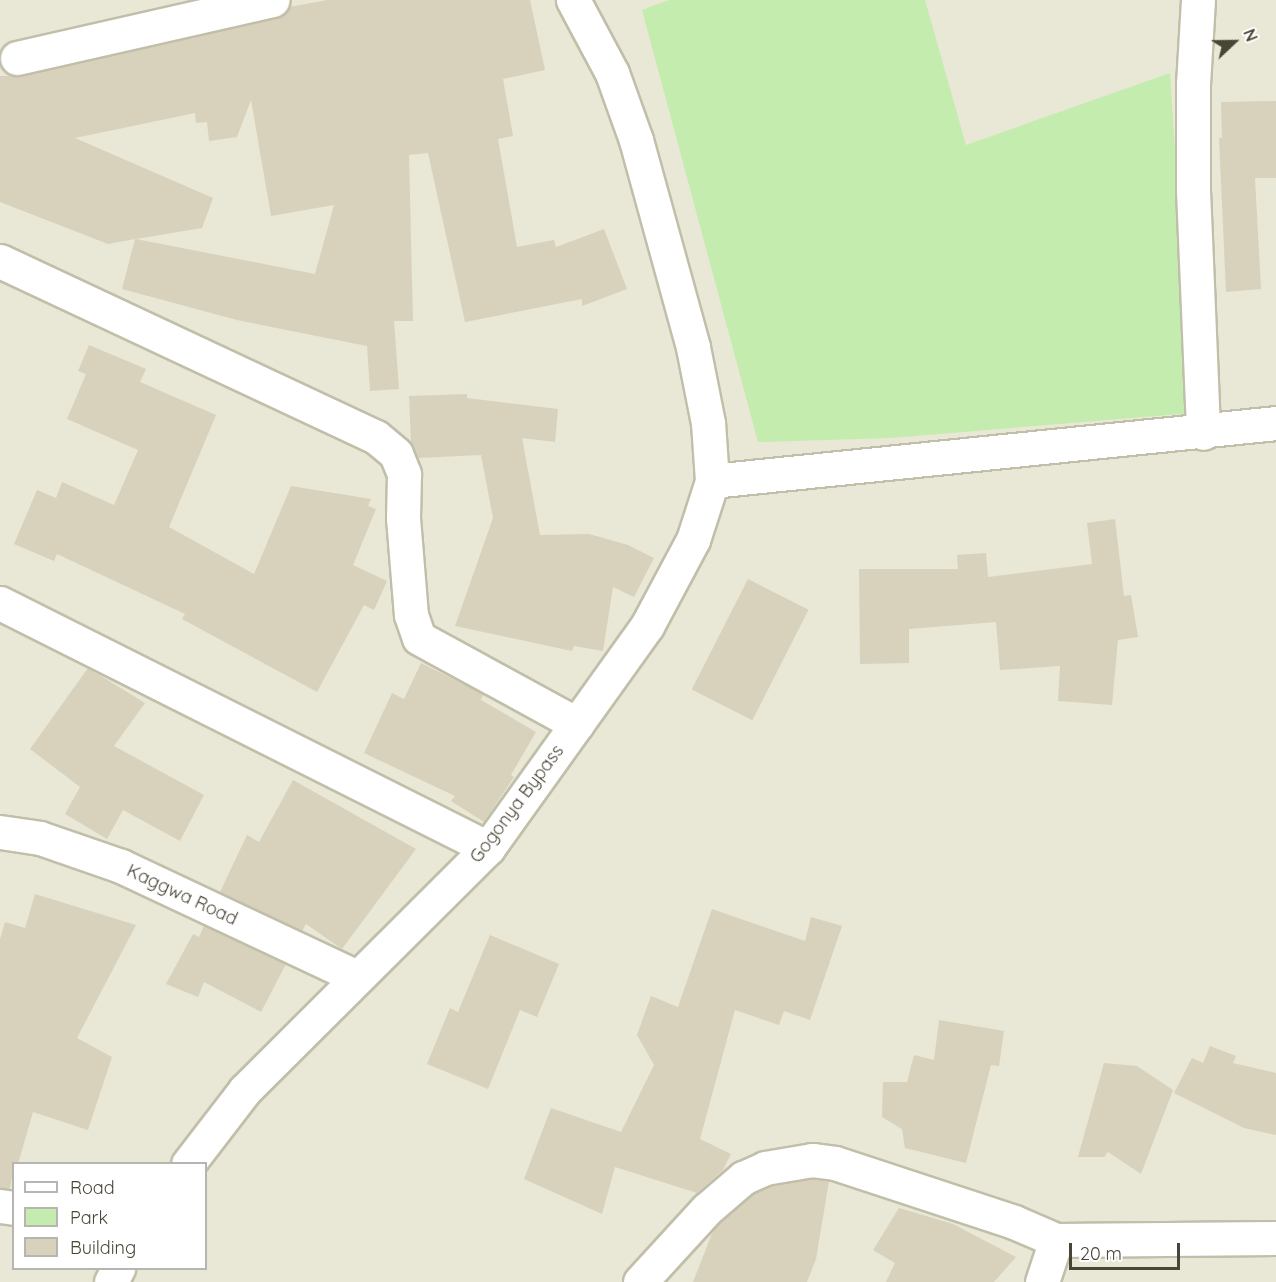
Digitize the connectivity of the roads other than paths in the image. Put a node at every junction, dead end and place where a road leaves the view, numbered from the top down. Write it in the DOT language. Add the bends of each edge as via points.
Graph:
graph roads {
  1 [pos="272,0"];
  2 [pos="573,0"];
  3 [pos="1198,0"];
  4 [pos="17,58"];
  5 [pos="0,261"];
  6 [pos="1276,423"];
  7 [pos="1203,433"];
  8 [pos="712,481"];
  9 [pos="0,603"];
  10 [pos="577,724"];
  11 [pos="0,832"];
  12 [pos="488,848"];
  13 [pos="357,977"];
  14 [pos="190,1162"];
  15 [pos="1276,1238"];
  16 [pos="1056,1240"];
  17 [pos="640,1282"];
  18 [pos="1042,1282"];
  1 -- 4 [label="street"];
  2 -- 8 [label="street" via="612,73 636,140 693,347 708,423"];
  3 -- 7 [label="street" via="1193,190"];
  5 -- 10 [label="street" via="376,437 396,454 404,474 403,518 411,615 420,638"];
  6 -- 7 [label="street"];
  7 -- 8 [label="street"];
  8 -- 10 [label="street, Gogonya Bypass" via="693,540 647,626"];
  9 -- 12 [label="street"];
  10 -- 12 [label="street, Gogonya Bypass"];
  11 -- 13 [label="street, Kaggwa Road" via="40,838 121,866"];
  12 -- 13 [label="street, Gogonya Bypass"];
  13 -- 14 [label="street, Gogonya Bypass" via="245,1090"];
  15 -- 16 [label="street"];
  16 -- 17 [label="street" via="1014,1222 835,1163 791,1161 743,1178 707,1209"];
  16 -- 18 [label="street"];
}
